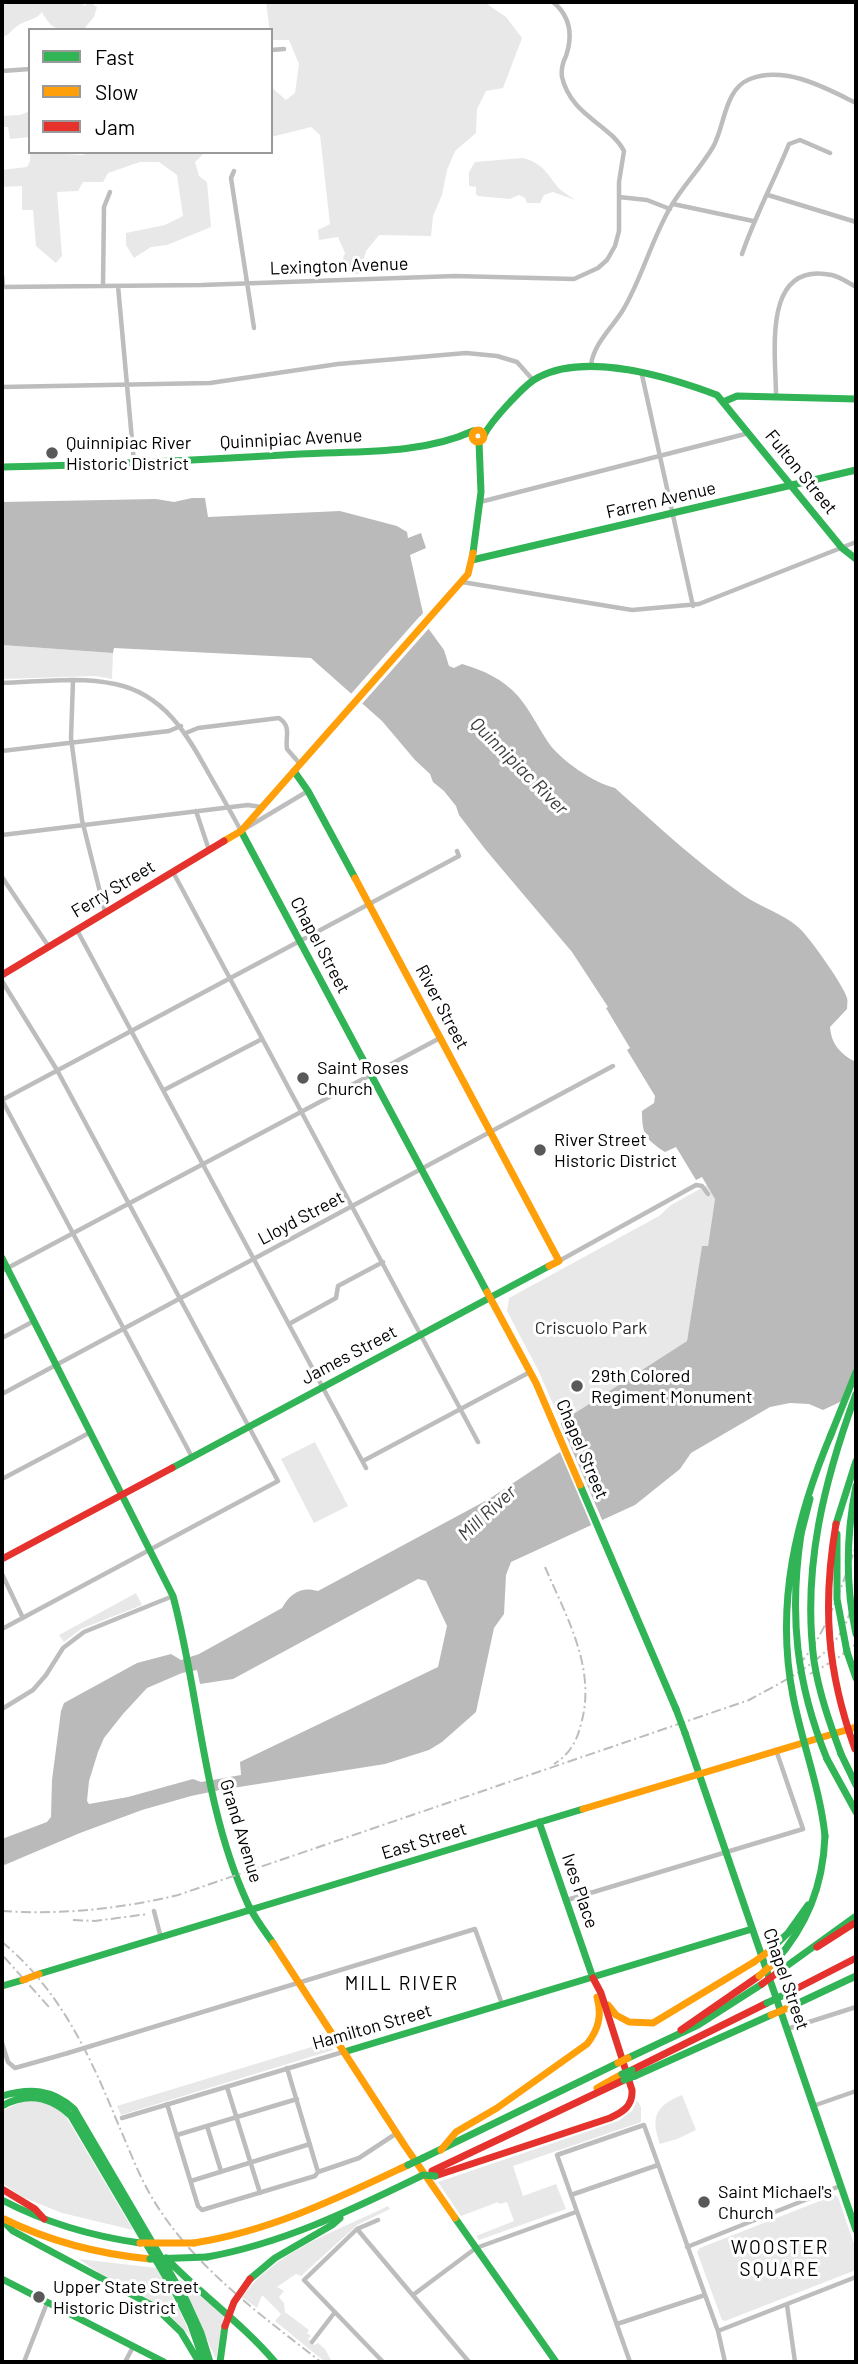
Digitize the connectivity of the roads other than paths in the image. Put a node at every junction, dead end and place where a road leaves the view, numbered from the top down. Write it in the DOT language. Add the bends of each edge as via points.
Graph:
graph roads {
  1 [pos="553,2"];
  2 [pos="284,49"];
  3 [pos="273,50"];
  4 [pos="28,69"];
  5 [pos="2,71"];
  6 [pos="856,103"];
  7 [pos="830,153"];
  8 [pos="234,171"];
  9 [pos="110,191"];
  10 [pos="768,195"];
  11 [pos="619,197"];
  12 [pos="671,207"];
  13 [pos="753,221"];
  14 [pos="856,222"];
  15 [pos="742,254"];
  16 [pos="2,275"];
  17 [pos="247,283"];
  18 [pos="103,286"];
  19 [pos="118,286"];
  20 [pos="2,287"];
  21 [pos="856,287"];
  22 [pos="254,328"];
  23 [pos="592,365"];
  24 [pos="642,375"];
  25 [pos="533,380"];
  26 [pos="129,386"];
  27 [pos="2,387"];
  28 [pos="776,396"];
  29 [pos="856,399"];
  30 [pos="723,402"];
  31 [pos="749,433"];
  32 [pos="477,436"];
  33 [pos="659,458"];
  34 [pos="134,463"];
  35 [pos="2,467"];
  36 [pos="856,470"];
  37 [pos="792,486"];
  38 [pos="480,502"];
  39 [pos="672,513"];
  40 [pos="856,542"];
  41 [pos="842,548"];
  42 [pos="856,559"];
  43 [pos="472,561"];
  44 [pos="461,582"];
  45 [pos="693,606"];
  46 [pos="73,681"];
  47 [pos="2,683"];
  48 [pos="181,726"];
  49 [pos="186,733"];
  50 [pos="72,743"];
  51 [pos="2,751"];
  52 [pos="297,767"];
  53 [pos="308,790"];
  54 [pos="228,807"];
  55 [pos="262,807"];
  56 [pos="196,811"];
  57 [pos="83,825"];
  58 [pos="241,831"];
  59 [pos="2,835"];
  60 [pos="209,850"];
  61 [pos="457,851"];
  62 [pos="173,872"];
  63 [pos="2,877"];
  64 [pos="369,903"];
  65 [pos="106,912"];
  66 [pos="77,930"];
  67 [pos="300,940"];
  68 [pos="49,947"];
  69 [pos="2,975"];
  70 [pos="230,976"];
  71 [pos="2,981"];
  72 [pos="132,1030"];
  73 [pos="262,1038"];
  74 [pos="440,1038"];
  75 [pos="613,1066"];
  76 [pos="57,1070"];
  77 [pos="372,1076"];
  78 [pos="164,1090"];
  79 [pos="2,1100"];
  80 [pos="302,1112"];
  81 [pos="490,1132"];
  82 [pos="203,1164"];
  83 [pos="422,1168"];
  84 [pos="708,1194"];
  85 [pos="130,1203"];
  86 [pos="352,1206"];
  87 [pos="72,1233"];
  88 [pos="2,1258"];
  89 [pos="254,1259"];
  90 [pos="559,1261"];
  91 [pos="383,1262"];
  92 [pos="4,1270"];
  93 [pos="181,1298"];
  94 [pos="491,1298"];
  95 [pos="34,1321"];
  96 [pos="289,1324"];
  97 [pos="124,1329"];
  98 [pos="421,1334"];
  99 [pos="2,1338"];
  100 [pos="57,1365"];
  101 [pos="530,1372"];
  102 [pos="856,1372"];
  103 [pos="323,1387"];
  104 [pos="2,1394"];
  105 [pos="856,1394"];
  106 [pos="461,1409"];
  107 [pos="249,1427"];
  108 [pos="91,1432"];
  109 [pos="832,1432"];
  110 [pos="478,1442"];
  111 [pos="192,1457"];
  112 [pos="363,1461"];
  113 [pos="856,1461"];
  114 [pos="366,1468"];
  115 [pos="2,1479"];
  116 [pos="856,1486"];
  117 [pos="123,1494"];
  118 [pos="836,1524"];
  119 [pos="151,1549"];
  120 [pos="2,1559"];
  121 [pos="2,1574"];
  122 [pos="173,1597"];
  123 [pos="23,1618"];
  124 [pos="2,1629"];
  125 [pos="856,1634"];
  126 [pos="856,1678"];
  127 [pos="2,1709"];
  128 [pos="856,1727"];
  129 [pos="776,1751"];
  130 [pos="856,1751"];
  131 [pos="699,1773"];
  132 [pos="856,1785"];
  133 [pos="856,1812"];
  134 [pos="538,1819"];
  135 [pos="726,1852"];
  136 [pos="822,1874"];
  137 [pos="567,1900"];
  138 [pos="251,1910"];
  139 [pos="154,1911"];
  140 [pos="856,1916"];
  141 [pos="856,1922"];
  142 [pos="752,1928"];
  143 [pos="161,1938"];
  144 [pos="805,1954"];
  145 [pos="856,1958"];
  146 [pos="593,1978"];
  147 [pos="856,1979"];
  148 [pos="761,1980"];
  149 [pos="298,1982"];
  150 [pos="2,1986"];
  151 [pos="601,1993"];
  152 [pos="503,2005"];
  153 [pos="856,2007"];
  154 [pos="786,2029"];
  155 [pos="2,2043"];
  156 [pos="344,2052"];
  157 [pos="288,2068"];
  158 [pos="633,2073"];
  159 [pos="227,2086"];
  160 [pos="856,2091"];
  161 [pos="2,2096"];
  162 [pos="297,2099"];
  163 [pos="167,2104"];
  164 [pos="2,2106"];
  165 [pos="813,2106"];
  166 [pos="122,2118"];
  167 [pos="236,2118"];
  168 [pos="207,2126"];
  169 [pos="397,2133"];
  170 [pos="177,2135"];
  171 [pos="310,2144"];
  172 [pos="441,2150"];
  173 [pos="250,2162"];
  174 [pos="658,2165"];
  175 [pos="220,2172"];
  176 [pos="318,2172"];
  177 [pos="434,2173"];
  178 [pos="191,2181"];
  179 [pos="841,2185"];
  180 [pos="2,2189"];
  181 [pos="260,2193"];
  182 [pos="571,2195"];
  183 [pos="2,2200"];
  184 [pos="576,2211"];
  185 [pos="344,2213"];
  186 [pos="2,2219"];
  187 [pos="378,2220"];
  188 [pos="46,2221"];
  189 [pos="357,2229"];
  190 [pos="856,2230"];
  191 [pos="156,2247"];
  192 [pos="687,2247"];
  193 [pos="476,2248"];
  194 [pos="856,2277"];
  195 [pos="2,2279"];
  196 [pos="413,2295"];
  197 [pos="705,2295"];
  198 [pos="47,2303"];
  199 [pos="787,2305"];
  200 [pos="335,2312"];
  201 [pos="617,2324"];
  202 [pos="718,2331"];
  203 [pos="312,2342"];
  204 [pos="134,2346"];
  205 [pos="24,2362"];
  206 [pos="125,2362"];
  207 [pos="164,2362"];
  208 [pos="199,2362"];
  209 [pos="204,2362"];
  210 [pos="210,2362"];
  211 [pos="220,2362"];
  212 [pos="275,2362"];
  213 [pos="383,2362"];
  214 [pos="469,2362"];
  215 [pos="556,2362"];
  216 [pos="630,2362"];
  217 [pos="725,2362"];
  218 [pos="794,2362"];
  1 -- 11 [label="street, Lexington Avenue" via="563,12 570,31 564,83 581,110 624,151"];
  2 -- 3 [label="street"];
  4 -- 5 [label="street"];
  6 -- 12 [label="street" via="799,79 773,75 742,83 714,146"];
  7 -- 10 [label="street" via="800,140 789,144"];
  8 -- 17 [label="street" via="230,178"];
  9 -- 18 [label="street" via="104,206"];
  10 -- 13 [label="street"];
  10 -- 14 [label="street"];
  11 -- 12 [label="street"];
  11 -- 17 [label="street, Lexington Avenue" via="619,230 610,255 592,272 574,279 455,276"];
  12 -- 13 [label="street"];
  12 -- 23 [label="street" via="626,304 595,351"];
  13 -- 15 [label="street"];
  16 -- 20 [label="street"];
  17 -- 19 [label="street, Lexington Avenue"];
  17 -- 22 [label="street"];
  18 -- 19 [label="street, Lexington Avenue"];
  18 -- 20 [label="street, Lexington Avenue"];
  19 -- 26 [label="street"];
  21 -- 28 [label="street" via="833,275 811,274 787,288 776,311"];
  23 -- 24 [label="main road"];
  23 -- 25 [label="main road" via="552,370"];
  24 -- 30 [label="main road" via="701,389"];
  24 -- 33 [label="street"];
  25 -- 26 [label="street" via="517,362 466,353 338,364 231,382"];
  25 -- 32 [label="main road"];
  26 -- 27 [label="street"];
  26 -- 34 [label="street"];
  28 -- 29 [label="main road"];
  28 -- 30 [label="main road" via="732,397"];
  30 -- 31 [label="main road, Fulton Street"];
  31 -- 33 [label="street"];
  31 -- 37 [label="main road, Fulton Street"];
  32 -- 34 [label="main road, Quinnipiac Avenue" via="406,448"];
  32 -- 38 [label="main road, Ferry Street"];
  33 -- 38 [label="street"];
  33 -- 39 [label="street"];
  34 -- 35 [label="main road, Quinnipiac Avenue"];
  36 -- 37 [label="main road, Farren Avenue"];
  37 -- 39 [label="main road, Farren Avenue"];
  37 -- 41 [label="main road, Fulton Street"];
  38 -- 43 [label="main road, Ferry Street"];
  39 -- 43 [label="main road, Farren Avenue"];
  39 -- 45 [label="street"];
  40 -- 41 [label="street"];
  41 -- 42 [label="main road, Fulton Street"];
  41 -- 45 [label="street"];
  43 -- 44 [label="main road, Ferry Street"];
  44 -- 45 [label="street" via="632,610"];
  44 -- 52 [label="main road, Ferry Street"];
  46 -- 47 [label="street, Chapel Street"];
  46 -- 48 [label="street, Chapel Street" via="132,689 156,702"];
  46 -- 50 [label="street"];
  48 -- 49 [label="street, Chapel Street"];
  48 -- 50 [label="street"];
  49 -- 52 [label="street" via="279,718 288,729 286,745"];
  49 -- 54 [label="street, Chapel Street"];
  50 -- 51 [label="street"];
  50 -- 57 [label="street"];
  52 -- 53 [label="main road, River Street"];
  52 -- 55 [label="main road, Ferry Street"];
  53 -- 58 [label="street, Ferry Street"];
  53 -- 64 [label="main road, River Street"];
  54 -- 55 [label="street"];
  54 -- 56 [label="street"];
  54 -- 58 [label="street, Chapel Street"];
  55 -- 58 [label="main road, Ferry Street"];
  56 -- 57 [label="street"];
  56 -- 60 [label="street"];
  57 -- 59 [label="street"];
  57 -- 65 [label="street"];
  58 -- 60 [label="main road, Ferry Street"];
  58 -- 67 [label="main road, Chapel Street"];
  60 -- 62 [label="main road, Ferry Street"];
  61 -- 64 [label="street" via="459,856"];
  62 -- 65 [label="main road, Ferry Street"];
  62 -- 70 [label="street"];
  63 -- 68 [label="street"];
  64 -- 67 [label="street"];
  64 -- 74 [label="main road, River Street"];
  65 -- 66 [label="main road, Ferry Street"];
  66 -- 68 [label="main road, Ferry Street"];
  66 -- 72 [label="street"];
  67 -- 70 [label="street"];
  67 -- 77 [label="main road, Chapel Street"];
  68 -- 69 [label="main road, Ferry Street"];
  70 -- 72 [label="street"];
  70 -- 73 [label="street"];
  71 -- 76 [label="street"];
  72 -- 76 [label="street"];
  72 -- 78 [label="street"];
  73 -- 78 [label="street"];
  73 -- 80 [label="street"];
  74 -- 77 [label="street"];
  74 -- 81 [label="main road, River Street"];
  75 -- 81 [label="street, Lloyd Street"];
  76 -- 79 [label="street"];
  76 -- 85 [label="street"];
  77 -- 80 [label="street"];
  77 -- 83 [label="main road, Chapel Street"];
  78 -- 82 [label="street"];
  79 -- 87 [label="street"];
  80 -- 82 [label="street"];
  80 -- 86 [label="street"];
  81 -- 83 [label="street, Lloyd Street"];
  81 -- 90 [label="main road, River Street"];
  82 -- 85 [label="street"];
  82 -- 89 [label="street"];
  83 -- 86 [label="street, Lloyd Street"];
  83 -- 94 [label="main road, Chapel Street"];
  84 -- 90 [label="street, James Street" via="696,1185"];
  85 -- 87 [label="street"];
  85 -- 93 [label="street"];
  86 -- 89 [label="street, Lloyd Street"];
  86 -- 91 [label="street"];
  87 -- 92 [label="street"];
  87 -- 97 [label="street"];
  88 -- 92 [label="main road, Grand Avenue"];
  89 -- 93 [label="street, Lloyd Street"];
  89 -- 96 [label="street"];
  90 -- 94 [label="main road, James Street"];
  91 -- 96 [label="street" via="338,1286 336,1298"];
  91 -- 98 [label="street"];
  92 -- 95 [label="main road, Grand Avenue"];
  93 -- 97 [label="street, Lloyd Street"];
  93 -- 107 [label="street"];
  94 -- 98 [label="main road, James Street"];
  94 -- 101 [label="main road, Chapel Street"];
  95 -- 99 [label="street"];
  95 -- 100 [label="main road, Grand Avenue"];
  96 -- 103 [label="street"];
  97 -- 100 [label="street, Lloyd Street"];
  97 -- 111 [label="street"];
  98 -- 103 [label="main road, James Street"];
  98 -- 106 [label="street"];
  100 -- 104 [label="street, Lloyd Street"];
  100 -- 108 [label="main road, Grand Avenue"];
  101 -- 106 [label="street"];
  101 -- 131 [label="main road, Chapel Street, bridge" via="676,1709"];
  102 -- 109 [label="main road"];
  103 -- 107 [label="main road, James Street"];
  103 -- 112 [label="street"];
  105 -- 132 [label="main road, bridge" via="823,1492 810,1596 822,1700"];
  106 -- 110 [label="street"];
  106 -- 112 [label="street"];
  107 -- 111 [label="main road, James Street"];
  107 -- 119 [label="street" via="278,1481"];
  108 -- 115 [label="street"];
  108 -- 117 [label="main road, Grand Avenue"];
  109 -- 133 [label="main road, bridge" via="799,1547 795,1641 814,1728"];
  109 -- 136 [label="main road, bridge" via="795,1533 785,1618 791,1684 820,1801 825,1836"];
  111 -- 117 [label="main road, James Street"];
  112 -- 114 [label="street"];
  113 -- 118 [label="main road"];
  116 -- 125 [label="main road, bridge" via="847,1553"];
  117 -- 119 [label="main road, Grand Avenue"];
  117 -- 120 [label="main road, James Street"];
  118 -- 126 [label="main road, bridge" via="839,1609"];
  118 -- 130 [label="main road, bridge" via="828,1580 828,1637 837,1694"];
  119 -- 122 [label="main road, Grand Avenue"];
  119 -- 123 [label="street"];
  121 -- 123 [label="street"];
  122 -- 127 [label="street" via="84,1632 63,1648 33,1690"];
  122 -- 138 [label="main road, Grand Avenue" via="208,1779 231,1864"];
  123 -- 124 [label="street"];
  128 -- 129 [label="main road, East Street"];
  129 -- 131 [label="main road, East Street"];
  129 -- 135 [label="street" via="803,1829"];
  131 -- 134 [label="main road, East Street"];
  131 -- 135 [label="main road, Chapel Street"];
  134 -- 137 [label="main road, Ives Place"];
  134 -- 138 [label="main road, East Street"];
  135 -- 137 [label="street"];
  135 -- 142 [label="main road, Chapel Street"];
  136 -- 148 [label="main road, bridge" via="807,1918"];
  136 -- 151 [label="main road, bridge" via="800,1918 769,1951 653,2023 620,2018"];
  137 -- 146 [label="main road, Ives Place"];
  138 -- 143 [label="main road, East Street"];
  138 -- 149 [label="main road, Grand Avenue"];
  139 -- 143 [label="street"];
  140 -- 144 [label="main road"];
  141 -- 144 [label="main road"];
  142 -- 146 [label="main road, Hamilton Street"];
  142 -- 154 [label="main road, Chapel Street"];
  143 -- 150 [label="main road, East Street, bridge"];
  144 -- 148 [label="main road, bridge"];
  145 -- 158 [label="main road, bridge"];
  146 -- 151 [label="main road"];
  146 -- 152 [label="main road, Hamilton Street"];
  146 -- 172 [label="main road" via="600,2015 590,2041 456,2132"];
  147 -- 158 [label="main road, bridge"];
  148 -- 172 [label="main road, bridge" via="664,2041"];
  149 -- 152 [label="street" via="475,1929"];
  149 -- 155 [label="street, bridge" via="18,2068 8,2062"];
  149 -- 156 [label="main road, Grand Avenue"];
  151 -- 177 [label="main road" via="632,2090 628,2108 610,2118"];
  152 -- 156 [label="main road, Hamilton Street"];
  153 -- 154 [label="street"];
  154 -- 165 [label="main road, Chapel Street"];
  156 -- 157 [label="street, Hamilton Street"];
  156 -- 169 [label="main road, Grand Avenue"];
  157 -- 159 [label="street, Hamilton Street"];
  157 -- 162 [label="street"];
  158 -- 177 [label="main road, bridge" via="605,2083 574,2104"];
  159 -- 163 [label="street, Hamilton Street"];
  159 -- 167 [label="street"];
  160 -- 165 [label="street"];
  161 -- 191 [label="main road" via="40,2090 70,2106"];
  162 -- 167 [label="street"];
  162 -- 171 [label="street"];
  163 -- 166 [label="street, Hamilton Street"];
  163 -- 170 [label="street"];
  164 -- 209 [label="main road" via="18,2098 40,2097 71,2116 177,2296"];
  165 -- 179 [label="main road, Chapel Street"];
  167 -- 168 [label="street"];
  167 -- 173 [label="street"];
  168 -- 170 [label="street"];
  168 -- 175 [label="street"];
  169 -- 176 [label="street" via="359,2158"];
  169 -- 193 [label="main road, Grand Avenue"];
  170 -- 178 [label="street"];
  171 -- 173 [label="street"];
  171 -- 176 [label="street"];
  172 -- 188 [label="main road, bridge" via="283,2223 241,2236 194,2243 141,2243"];
  173 -- 175 [label="street"];
  173 -- 181 [label="street"];
  174 -- 182 [label="street"];
  174 -- 182 [label="street" via="644,2125 557,2155"];
  174 -- 192 [label="street"];
  175 -- 178 [label="street"];
  176 -- 181 [label="street"];
  177 -- 185 [label="main road, bridge"];
  178 -- 181 [label="street" via="202,2210"];
  179 -- 190 [label="main road, Chapel Street"];
  179 -- 192 [label="street"];
  180 -- 188 [label="main road"];
  182 -- 184 [label="street"];
  183 -- 188 [label="main road"];
  184 -- 193 [label="street"];
  184 -- 201 [label="street"];
  185 -- 186 [label="main road, bridge" via="273,2243 207,2257 150,2259 62,2243"];
  185 -- 211 [label="main road, bridge" via="250,2279 225,2326"];
  186 -- 208 [label="main road" via="13,2231 155,2307 181,2332"];
  187 -- 189 [label="street"];
  189 -- 196 [label="street"];
  189 -- 200 [label="street" via="304,2280"];
  191 -- 210 [label="main road" via="190,2307"];
  191 -- 212 [label="main road"];
  192 -- 197 [label="street"];
  193 -- 196 [label="street"];
  193 -- 215 [label="main road, Grand Avenue"];
  194 -- 199 [label="street"];
  195 -- 198 [label="main road"];
  196 -- 214 [label="street"];
  197 -- 201 [label="street"];
  197 -- 202 [label="street"];
  198 -- 204 [label="main road"];
  198 -- 205 [label="street"];
  199 -- 202 [label="street"];
  199 -- 218 [label="street"];
  200 -- 203 [label="street"];
  200 -- 213 [label="street"];
  201 -- 216 [label="street"];
  202 -- 217 [label="street"];
  204 -- 206 [label="street"];
  204 -- 207 [label="main road"];
}
